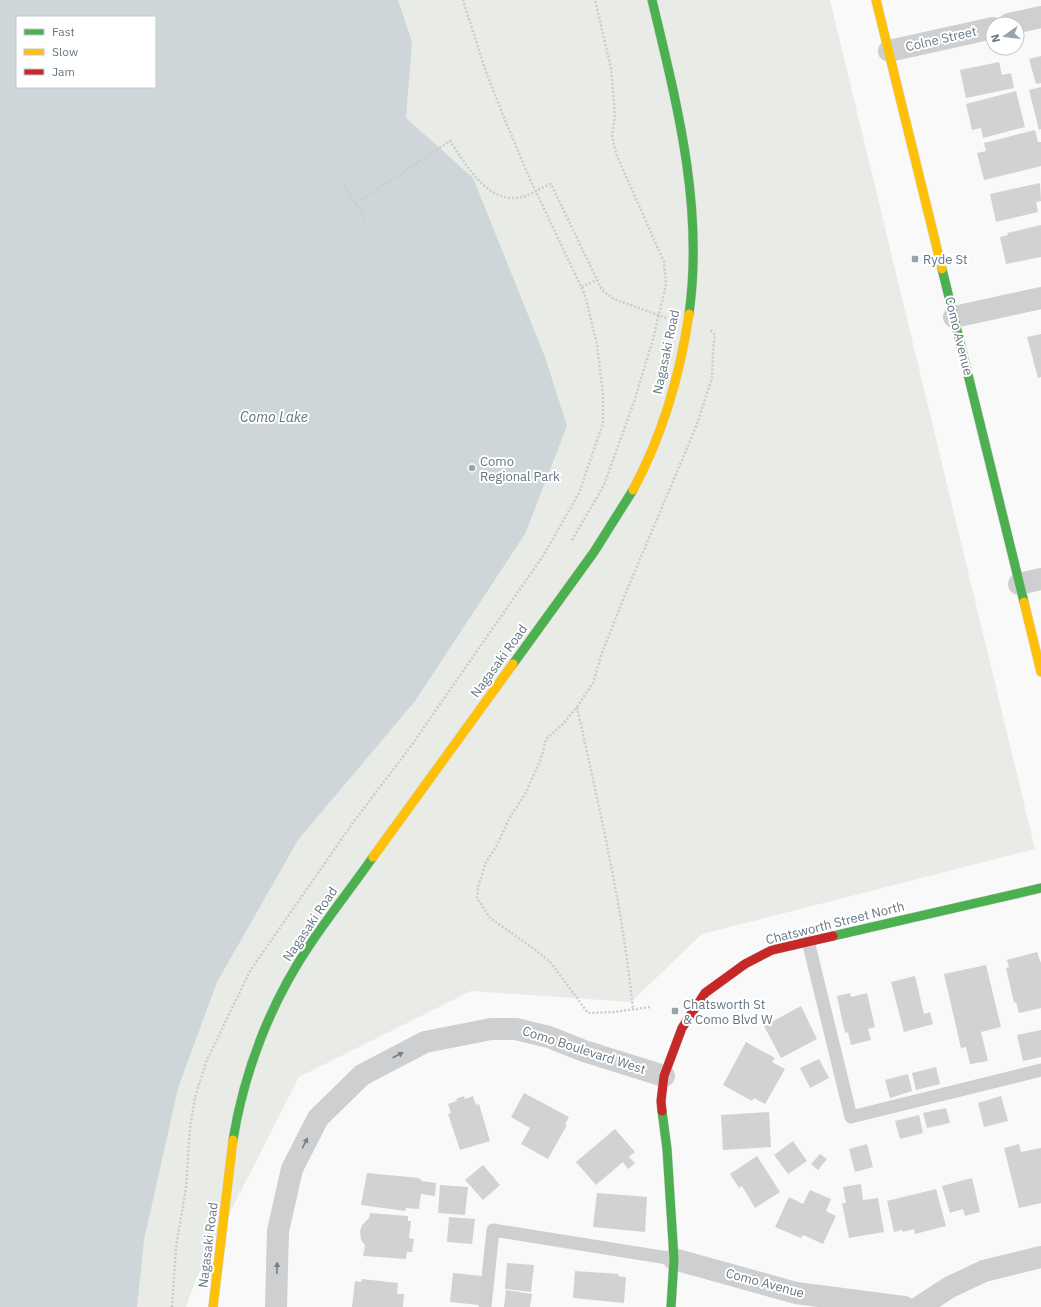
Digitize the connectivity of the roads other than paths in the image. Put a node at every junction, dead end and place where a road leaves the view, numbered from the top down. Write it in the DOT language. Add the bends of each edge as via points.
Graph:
graph roads {
  1 [pos="652,0"];
  2 [pos="876,0"];
  3 [pos="1041,17"];
  4 [pos="1025,20"];
  5 [pos="985,30"];
  6 [pos="889,51"];
  7 [pos="1041,298"];
  8 [pos="954,317"];
  9 [pos="1041,579"];
  10 [pos="1019,584"];
  11 [pos="1041,672"];
  12 [pos="1041,888"];
  13 [pos="808,941"];
  14 [pos="1041,1070"];
  15 [pos="664,1076"];
  16 [pos="1041,1257"];
  17 [pos="674,1259"];
  18 [pos="213,1307"];
  19 [pos="276,1307"];
  20 [pos="485,1307"];
  21 [pos="671,1307"];
  22 [pos="904,1307"];
  23 [pos="919,1307"];
  1 -- 18 [label="street, Nagasaki Road" via="689,159 694,249 692,289 677,376 651,454 609,530 308,947 273,1008 249,1070 241,1100 233,1141"];
  2 -- 6 [label="street, Como Avenue"];
  3 -- 4 [label="street"];
  5 -- 6 [label="street, Colne Street"];
  6 -- 8 [label="street, Como Avenue"];
  7 -- 8 [label="street"];
  8 -- 10 [label="street, Como Avenue"];
  9 -- 10 [label="street"];
  10 -- 11 [label="street, Como Avenue"];
  12 -- 13 [label="street, Chatsworth Street North"];
  13 -- 14 [label="lane" via="851,1117"];
  13 -- 15 [label="street, Chatsworth Street North" via="772,950 745,964 705,993 682,1028"];
  15 -- 17 [label="street, Chatsworth Street North" via="661,1101 667,1149"];
  19 -- 15 [label="street, Como Boulevard West, one-way" via="278,1231 292,1169 318,1118 362,1075 425,1042 491,1029 516,1029 549,1037 584,1051"];
  16 -- 23 [label="street" via="984,1271 950,1287"];
  17 -- 20 [label="lane" via="493,1230"];
  17 -- 21 [label="street, Chatsworth Street North"];
  17 -- 22 [label="street, Como Avenue" via="796,1293"];
}
